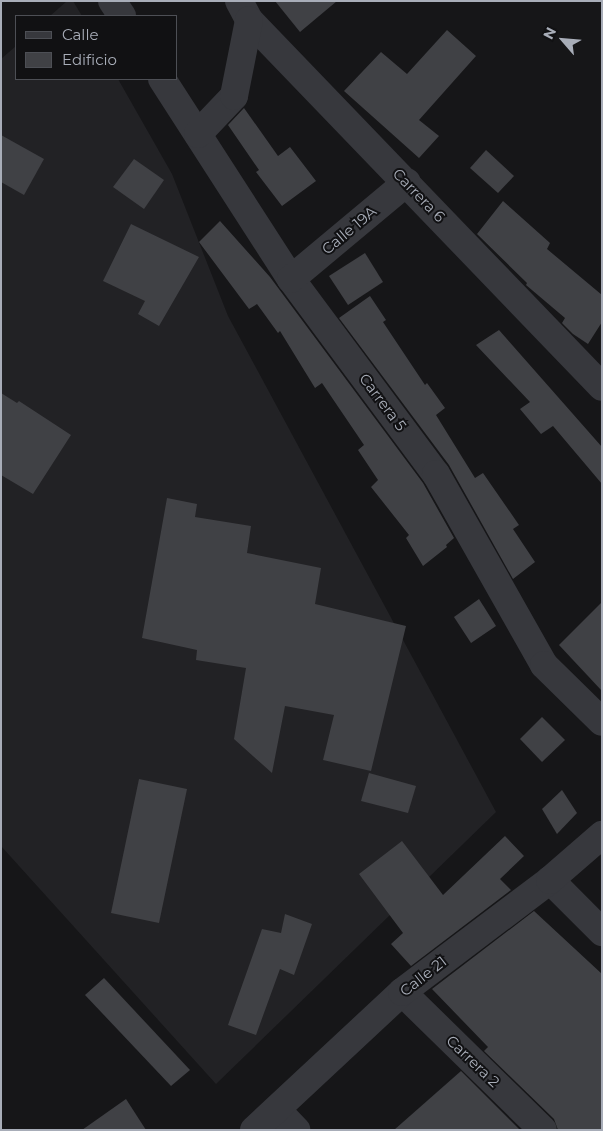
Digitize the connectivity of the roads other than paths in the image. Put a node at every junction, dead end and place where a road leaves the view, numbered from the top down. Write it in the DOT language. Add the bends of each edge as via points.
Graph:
graph roads {
  1 [pos="112,1"];
  2 [pos="244,11"];
  3 [pos="121,15"];
  4 [pos="163,80"];
  5 [pos="198,134"];
  6 [pos="407,182"];
  7 [pos="291,278"];
  8 [pos="602,388"];
  9 [pos="602,722"];
  10 [pos="602,834"];
  11 [pos="550,880"];
  12 [pos="602,932"];
  13 [pos="402,992"];
  14 [pos="277,1110"];
  15 [pos="254,1130"];
  16 [pos="296,1130"];
  17 [pos="543,1130"];
  1 -- 3 [label="street"];
  2 -- 5 [label="street" via="234,96"];
  2 -- 6 [label="street, Carrera 6"];
  4 -- 5 [label="street, Carrera 5"];
  5 -- 7 [label="street, Carrera 5"];
  6 -- 7 [label="street, Calle 19A"];
  6 -- 8 [label="street, Carrera 6"];
  7 -- 9 [label="street, Carrera 5" via="436,474 544,665"];
  10 -- 11 [label="street, Calle 21"];
  11 -- 12 [label="street"];
  11 -- 13 [label="street, Calle 21"];
  13 -- 14 [label="street, Calle 21"];
  13 -- 17 [label="street, Carrera 2"];
  14 -- 15 [label="street, Calle 21"];
  14 -- 16 [label="street"];
}
